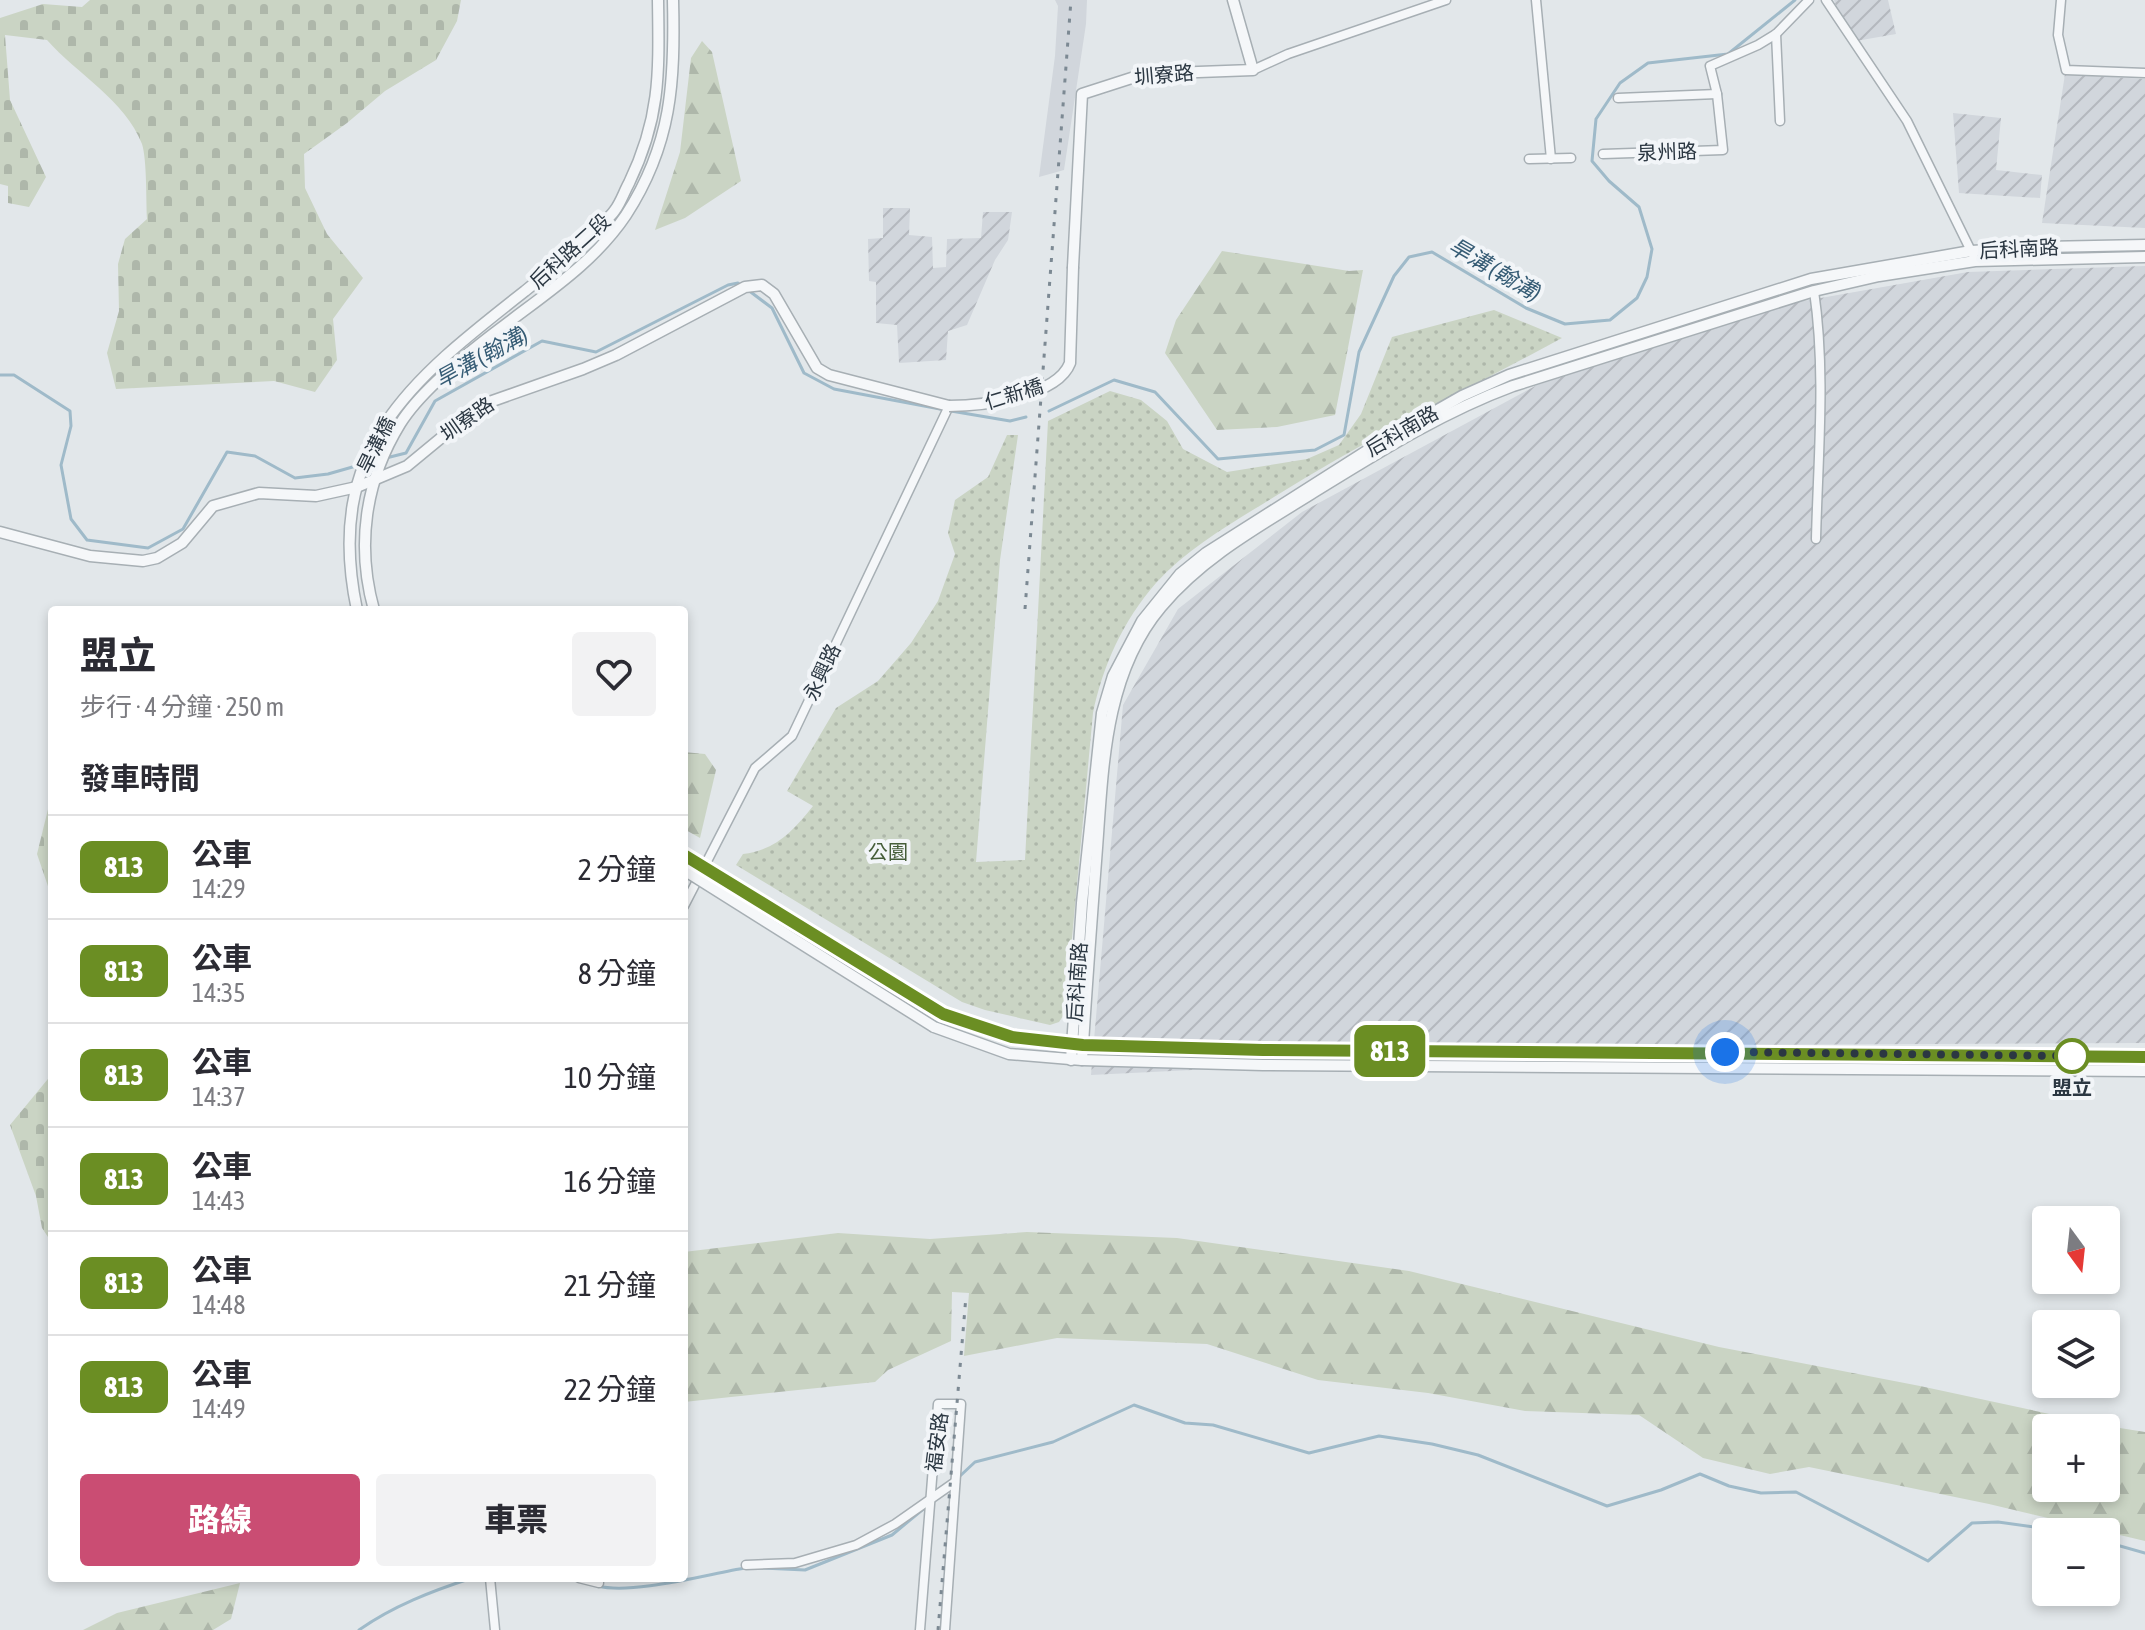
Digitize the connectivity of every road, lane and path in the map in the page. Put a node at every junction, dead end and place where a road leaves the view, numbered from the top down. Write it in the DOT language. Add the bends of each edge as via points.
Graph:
graph roads {
  1 [pos="658,0"];
  2 [pos="673,0"];
  3 [pos="1233,0"];
  4 [pos="1446,0"];
  5 [pos="1536,0"];
  6 [pos="1809,0"];
  7 [pos="1826,0"];
  8 [pos="2061,0"];
  9 [pos="1776,34"];
  10 [pos="1253,70"];
  11 [pos="2145,73"];
  12 [pos="1717,94"];
  13 [pos="1618,98"];
  14 [pos="1780,121"];
  15 [pos="1603,154"];
  16 [pos="1571,158"];
  17 [pos="1529,159"];
  18 [pos="1551,159"];
  19 [pos="2144,251"];
  20 [pos="1973,256"];
  21 [pos="1073,267"];
  22 [pos="1813,285"];
  23 [pos="430,368"];
  24 [pos="441,377"];
  25 [pos="949,406"];
  26 [pos="374,480"];
  27 [pos="357,487"];
  28 [pos="0,532"];
  29 [pos="1816,539"];
  30 [pos="356,606"];
  31 [pos="373,606"];
  32 [pos="688,857"];
  33 [pos="688,873"];
  34 [pos="688,898"];
  35 [pos="1078,1045"];
  36 [pos="1415,1051"];
  37 [pos="1725,1052"];
  38 [pos="2122,1057"];
  39 [pos="2145,1057"];
  40 [pos="1077,1060"];
  41 [pos="1417,1066"];
  42 [pos="1725,1069"];
  43 [pos="2121,1071"];
  44 [pos="2145,1071"];
  45 [pos="955,1482"];
  46 [pos="931,1497"];
  47 [pos="746,1565"];
  48 [pos="490,1582"];
  49 [pos="595,1582"];
  50 [pos="599,1583"];
  51 [pos="495,1630"];
  52 [pos="920,1630"];
  53 [pos="945,1630"];
  1 -- 23 [label="street, 后科路二段" via="654,115 642,156 615,210 558,265"];
  2 -- 24 [label="street, 后科路二段" via="673,86 666,126 625,216 570,277"];
  3 -- 10 [label="street"];
  4 -- 10 [label="street"];
  5 -- 18 [label="street"];
  6 -- 9 [label="street, 泉州路"];
  7 -- 20 [label="street" via="1907,121"];
  8 -- 11 [label="street" via="2058,35 2066,70"];
  9 -- 12 [label="street, 泉州路" via="1710,66"];
  9 -- 14 [label="street"];
  10 -- 21 [label="street, 圳寮路" via="1144,74 1082,94"];
  12 -- 13 [label="street"];
  12 -- 15 [label="street, 泉州路" via="1723,150"];
  16 -- 18 [label="street"];
  17 -- 18 [label="street"];
  19 -- 20 [label="street, 后科南路" via="2044,247"];
  20 -- 22 [label="street, 后科南路"];
  21 -- 25 [label="street, 仁新橋, bridge" via="1067,372 1005,401"];
  22 -- 29 [label="street" via="1820,400"];
  22 -- 35 [label="street, 后科南路" via="1472,401 1380,451 1210,559 1159,609 1121,680 1110,716"];
  23 -- 27 [label="street, 旱溝橋" via="390,414"];
  24 -- 26 [label="street, 旱溝橋" via="401,423"];
  25 -- 26 [label="street, 圳寮路" via="829,375 817,368 774,294 762,285 745,287 616,355 481,405 407,466"];
  25 -- 34 [label="street, 永興路" via="792,736 755,768"];
  26 -- 27 [label="street, 圳寮路"];
  26 -- 31 [label="street" via="364,554"];
  27 -- 28 [label="street, 圳寮路" via="316,496 259,493 213,506 182,543 143,561 90,556"];
  27 -- 30 [label="street" via="348,543"];
  32 -- 35 [label="street, bridge" via="943,1014 1012,1037"];
  33 -- 40 [label="street, bridge" via="934,1027 1009,1054"];
  35 -- 36 [label="street"];
  35 -- 40 [label="street, 后科南路"];
  36 -- 37 [label="street"];
  36 -- 41 [label="street"];
  37 -- 38 [label="street"];
  37 -- 42 [label="street"];
  38 -- 39 [label="street"];
  38 -- 43 [label="street"];
  40 -- 41 [label="street"];
  41 -- 42 [label="street"];
  42 -- 43 [label="street"];
  43 -- 44 [label="street"];
  45 -- 46 [label="street"];
  45 -- 46 [label="street, 福安路" via="961,1404 938,1404"];
  45 -- 53 [label="street, 福安路"];
  46 -- 47 [label="street" via="856,1545 795,1563"];
  46 -- 52 [label="street, 福安路"];
  48 -- 51 [label="street"];
  49 -- 50 [label="street"];
}
